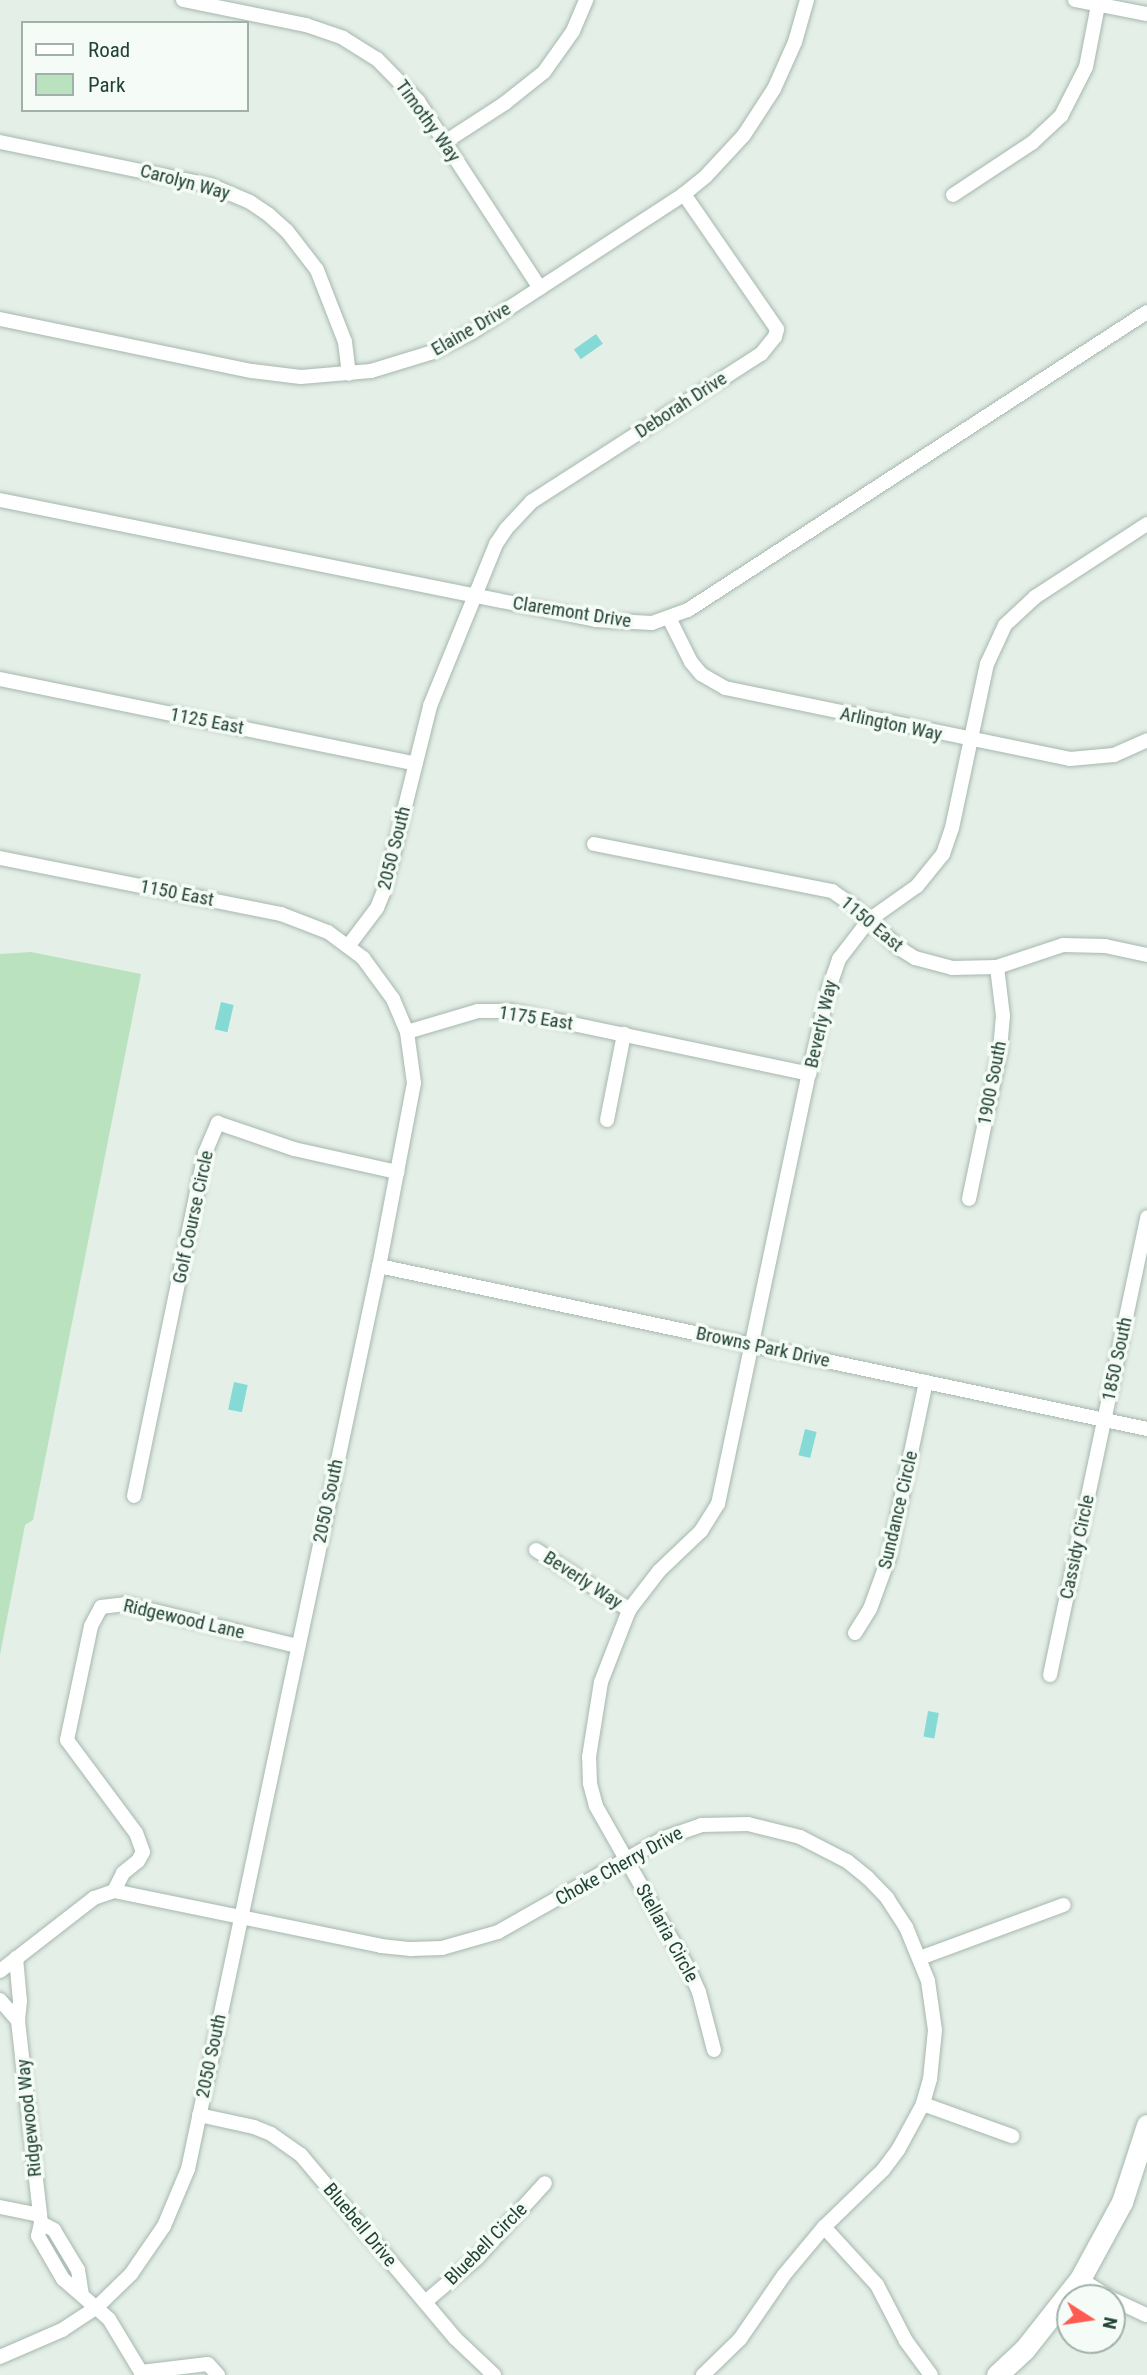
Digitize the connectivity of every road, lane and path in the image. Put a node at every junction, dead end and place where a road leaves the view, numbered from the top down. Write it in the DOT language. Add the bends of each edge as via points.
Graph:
graph roads {
  1 [pos="183,0"];
  2 [pos="586,0"];
  3 [pos="807,0"];
  4 [pos="1075,0"];
  5 [pos="1098,5"];
  6 [pos="1147,15"];
  7 [pos="0,142"];
  8 [pos="445,142"];
  9 [pos="684,194"];
  10 [pos="953,195"];
  11 [pos="540,288"];
  12 [pos="1147,312"];
  13 [pos="0,319"];
  14 [pos="349,374"];
  15 [pos="0,500"];
  16 [pos="1147,524"];
  17 [pos="475,595"];
  18 [pos="669,618"];
  19 [pos="0,679"];
  20 [pos="970,740"];
  21 [pos="1147,740"];
  22 [pos="414,763"];
  23 [pos="594,844"];
  24 [pos="0,858"];
  25 [pos="869,920"];
  26 [pos="349,945"];
  27 [pos="1147,955"];
  28 [pos="997,967"];
  29 [pos="407,1032"];
  30 [pos="624,1034"];
  31 [pos="809,1074"];
  32 [pos="607,1119"];
  33 [pos="397,1172"];
  34 [pos="969,1199"];
  35 [pos="1147,1217"];
  36 [pos="379,1266"];
  37 [pos="751,1345"];
  38 [pos="926,1382"];
  39 [pos="1104,1420"];
  40 [pos="1147,1429"];
  41 [pos="134,1496"];
  42 [pos="536,1550"];
  43 [pos="629,1610"];
  44 [pos="855,1633"];
  45 [pos="297,1646"];
  46 [pos="1050,1675"];
  47 [pos="625,1859"];
  48 [pos="114,1891"];
  49 [pos="1063,1905"];
  50 [pos="241,1916"];
  51 [pos="16,1958"];
  52 [pos="920,1958"];
  53 [pos="0,1971"];
  54 [pos="0,2000"];
  55 [pos="19,2021"];
  56 [pos="714,2050"];
  57 [pos="923,2104"];
  58 [pos="199,2115"];
  59 [pos="1147,2125"];
  60 [pos="1012,2136"];
  61 [pos="545,2183"];
  62 [pos="0,2207"];
  63 [pos="41,2219"];
  64 [pos="824,2227"];
  65 [pos="1080,2279"];
  66 [pos="1088,2284"];
  67 [pos="425,2302"];
  68 [pos="1126,2305"];
  69 [pos="97,2307"];
  70 [pos="1147,2315"];
  71 [pos="0,2357"];
  72 [pos="488,2373"];
  73 [pos="141,2374"];
  74 [pos="218,2375"];
  75 [pos="703,2375"];
  76 [pos="931,2375"];
  77 [pos="997,2375"];
  1 -- 8 [label="street, Timothy Way" via="306,25 343,38 392,72"];
  2 -- 8 [label="street" via="573,31 544,72"];
  3 -- 9 [label="street, Elaine Drive" via="786,66 760,113 726,156"];
  4 -- 5 [label="street"];
  5 -- 6 [label="street"];
  5 -- 10 [label="street" via="1086,67 1061,116 1032,144"];
  7 -- 14 [label="street, Carolyn Way" via="210,185 250,202 287,230 317,270 345,342"];
  8 -- 11 [label="street, Timothy Way"];
  9 -- 11 [label="street, Elaine Drive"];
  9 -- 17 [label="street, Deborah Drive" via="776,328 775,337 761,354 531,502 496,544"];
  11 -- 14 [label="street, Elaine Drive" via="433,352"];
  12 -- 18 [label="street, Claremont Drive"];
  13 -- 14 [label="street, Elaine Drive" via="276,375"];
  15 -- 17 [label="street, Claremont Drive"];
  16 -- 20 [label="street, Beverly Way" via="1014,614 992,650"];
  17 -- 18 [label="street, Claremont Drive" via="615,622 652,623"];
  17 -- 22 [label="street, 2050 South" via="430,706"];
  18 -- 20 [label="street, Arlington Way" via="691,662 725,688"];
  19 -- 22 [label="street, 1125 East"];
  20 -- 21 [label="street, Arlington Way" via="1085,760 1115,755"];
  20 -- 25 [label="street, Beverly Way" via="943,854 918,886"];
  22 -- 26 [label="street, 2050 South" via="384,891"];
  23 -- 25 [label="street, 1150 East" via="832,891"];
  24 -- 26 [label="street, 1150 East" via="281,914"];
  25 -- 28 [label="street, 1150 East" via="915,958 952,968"];
  25 -- 31 [label="street, Beverly Way" via="844,948 833,973"];
  26 -- 29 [label="street, 2050 South" via="384,985"];
  27 -- 28 [label="street, 1150 East" via="1105,946 1063,945"];
  28 -- 34 [label="street, 1900 South" via="1003,1016 1000,1050"];
  29 -- 30 [label="street, 1175 East" via="495,1010"];
  29 -- 33 [label="street, 2050 South" via="413,1096"];
  30 -- 31 [label="street, 1175 East"];
  30 -- 32 [label="street"];
  31 -- 37 [label="street, Beverly Way"];
  33 -- 36 [label="street, 2050 South"];
  33 -- 41 [label="street, Golf Course Circle" via="294,1149 218,1123 205,1153"];
  35 -- 39 [label="street, 1850 South"];
  36 -- 37 [label="street, Browns Park Drive"];
  36 -- 45 [label="street, 2050 South"];
  37 -- 38 [label="street, Browns Park Drive"];
  37 -- 43 [label="street, Beverly Way" via="718,1503 701,1531"];
  38 -- 39 [label="street, Browns Park Drive"];
  38 -- 44 [label="street, Sundance Circle" via="889,1557 870,1609"];
  39 -- 40 [label="street, Browns Park Drive"];
  39 -- 46 [label="street, Cassidy Circle"];
  42 -- 43 [label="street, Beverly Way"];
  43 -- 47 [label="street, Beverly Way" via="600,1682 589,1757 596,1806"];
  45 -- 48 [label="street, Ridgewood Lane" via="125,1604 101,1607 91,1626 67,1740 142,1841 138,1861"];
  45 -- 50 [label="street, 2050 South"];
  47 -- 50 [label="street, Choke Cherry Drive" via="498,1933 442,1948 381,1945"];
  47 -- 52 [label="street, Choke Cherry Drive" via="680,1830 701,1825 748,1824 800,1837 847,1861 868,1878 898,1912"];
  47 -- 56 [label="street, Stellaria Circle" via="689,1970"];
  48 -- 50 [label="street"];
  48 -- 51 [label="street, Ridgewood Lane" via="94,1898"];
  49 -- 52 [label="street"];
  50 -- 58 [label="street, 2050 South"];
  51 -- 53 [label="street, Ridgewood Lane"];
  51 -- 55 [label="street, Ridgewood Way"];
  52 -- 57 [label="street, Choke Cherry Drive" via="935,2030"];
  54 -- 55 [label="street"];
  55 -- 63 [label="street, Ridgewood Way"];
  57 -- 60 [label="street"];
  57 -- 64 [label="street, Choke Cherry Drive" via="883,2170"];
  58 -- 67 [label="street, Bluebell Drive" via="254,2127 301,2155"];
  58 -- 69 [label="street, 2050 South" via="188,2169 164,2226 131,2274"];
  59 -- 65 [label="main road" via="1122,2202"];
  61 -- 67 [label="street, Bluebell Circle" via="477,2258"];
  62 -- 63 [label="street"];
  63 -- 69 [label="street, Ridgewood Way" via="38,2236 63,2278"];
  64 -- 75 [label="street" via="740,2339"];
  64 -- 76 [label="street" via="877,2285 906,2341"];
  65 -- 66 [label="street"];
  65 -- 77 [label="main road" via="1024,2350"];
  67 -- 72 [label="street, Bluebell Drive"];
  68 -- 70 [label="street"];
  69 -- 71 [label="street, 2050 South" via="47,2338"];
  69 -- 73 [label="street, Ridgewood Way"];
  73 -- 74 [label="street, Ridgewood Way" via="208,2364"];
}
